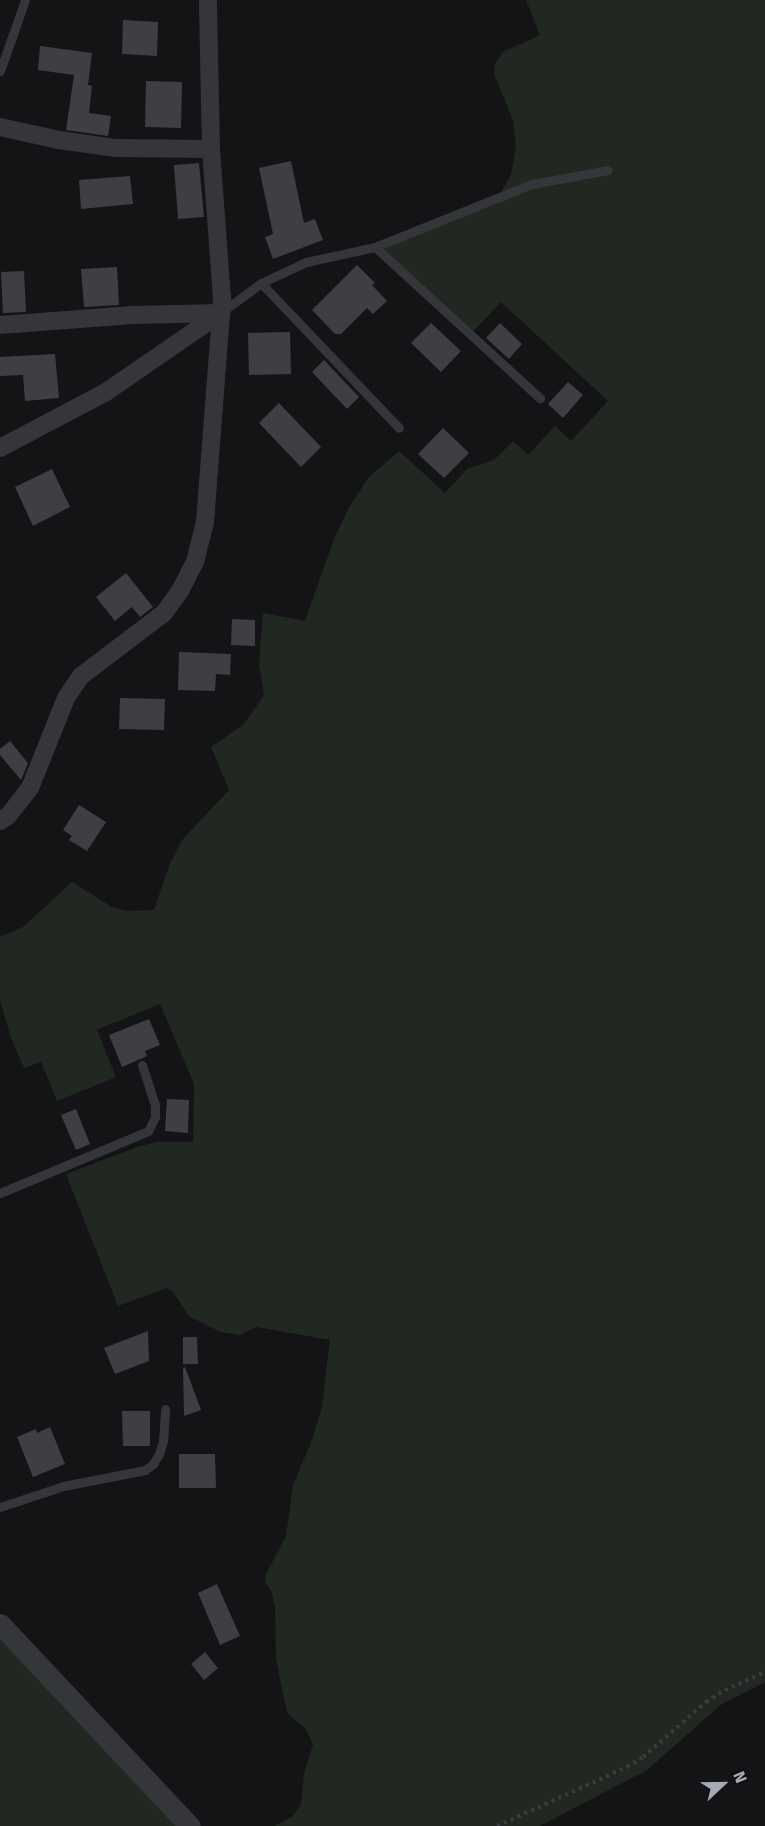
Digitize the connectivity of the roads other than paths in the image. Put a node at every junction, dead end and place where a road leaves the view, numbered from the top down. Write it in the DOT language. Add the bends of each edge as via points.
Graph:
graph roads {
  1 [pos="25,0"];
  2 [pos="208,0"];
  3 [pos="0,70"];
  4 [pos="0,127"];
  5 [pos="211,149"];
  6 [pos="608,170"];
  7 [pos="375,247"];
  8 [pos="261,283"];
  9 [pos="221,313"];
  10 [pos="0,325"];
  11 [pos="540,398"];
  12 [pos="399,428"];
  13 [pos="0,448"];
  14 [pos="0,821"];
  15 [pos="142,1065"];
  16 [pos="0,1193"];
  17 [pos="165,1409"];
  18 [pos="0,1508"];
  19 [pos="0,1624"];
  20 [pos="190,1826"];
  1 -- 3 [label="lane"];
  2 -- 5 [label="street"];
  4 -- 5 [label="street" via="116,148"];
  5 -- 9 [label="street"];
  6 -- 7 [label="lane" via="532,184"];
  7 -- 8 [label="lane" via="306,262"];
  7 -- 11 [label="lane"];
  8 -- 9 [label="lane"];
  8 -- 12 [label="lane"];
  9 -- 10 [label="street"];
  9 -- 13 [label="street" via="106,392"];
  9 -- 14 [label="street" via="205,522 195,562 164,613 81,675 66,698 30,788"];
  15 -- 16 [label="lane" via="155,1105 148,1131"];
  17 -- 18 [label="lane" via="159,1454 145,1470 63,1486"];
  19 -- 20 [label="street"];
}
